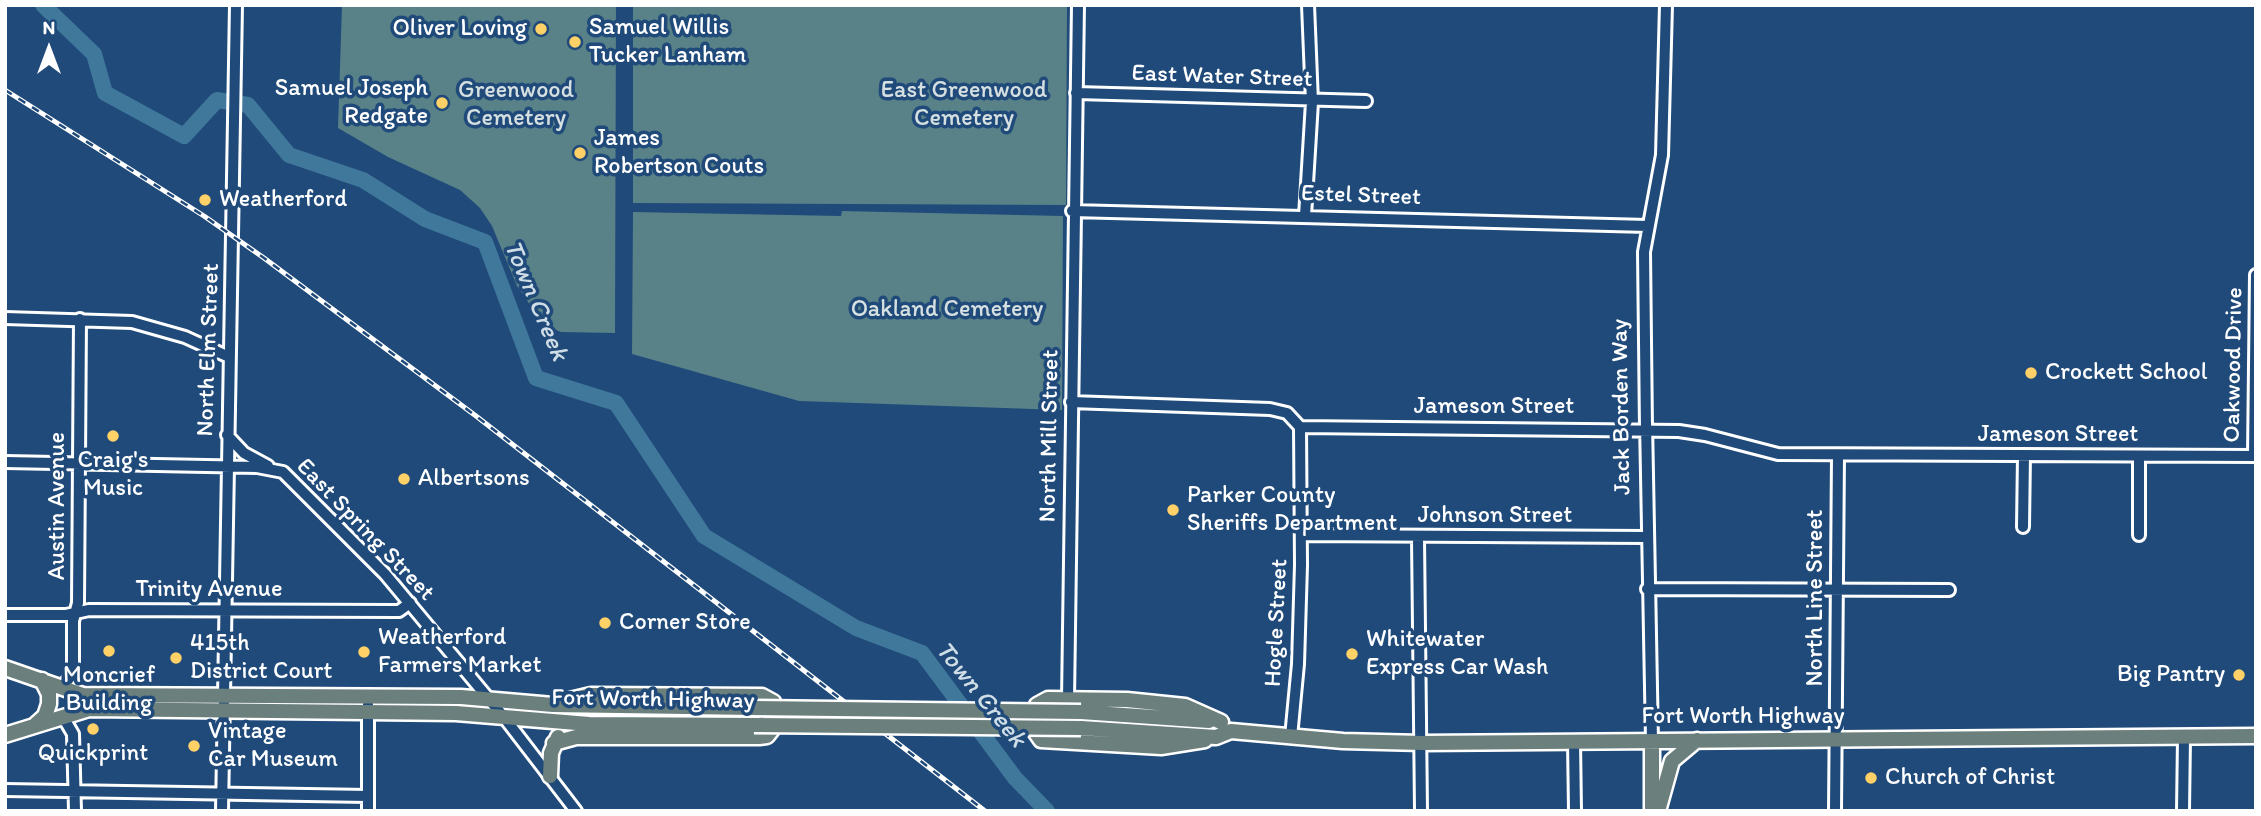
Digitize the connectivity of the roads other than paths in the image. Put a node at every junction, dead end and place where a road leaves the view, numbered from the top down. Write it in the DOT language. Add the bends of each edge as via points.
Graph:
graph roads {
  1 [pos="236,5"];
  2 [pos="1078,5"];
  3 [pos="1308,5"];
  4 [pos="1666,5"];
  5 [pos="1076,93"];
  6 [pos="1366,101"];
  7 [pos="1312,102"];
  8 [pos="1072,211"];
  9 [pos="1305,216"];
  10 [pos="1648,226"];
  11 [pos="2256,275"];
  12 [pos="5,318"];
  13 [pos="80,319"];
  14 [pos="229,358"];
  15 [pos="1071,402"];
  16 [pos="1300,427"];
  17 [pos="1646,429"];
  18 [pos="227,435"];
  19 [pos="1838,456"];
  20 [pos="2024,456"];
  21 [pos="2139,456"];
  22 [pos="2255,456"];
  23 [pos="5,462"];
  24 [pos="79,463"];
  25 [pos="226,466"];
  26 [pos="270,467"];
  27 [pos="2023,527"];
  28 [pos="1301,535"];
  29 [pos="2139,535"];
  30 [pos="1647,537"];
  31 [pos="1418,538"];
  32 [pos="1837,587"];
  33 [pos="1647,589"];
  34 [pos="1949,590"];
  35 [pos="410,603"];
  36 [pos="223,611"];
  37 [pos="75,613"];
  38 [pos="5,615"];
  39 [pos="5,668"];
  40 [pos="41,680"];
  41 [pos="61,688"];
  42 [pos="489,699"];
  43 [pos="1068,699"];
  44 [pos="222,703"];
  45 [pos="368,704"];
  46 [pos="553,705"];
  47 [pos="503,716"];
  48 [pos="58,717"];
  49 [pos="589,724"];
  50 [pos="34,725"];
  51 [pos="1226,727"];
  52 [pos="6,736"];
  53 [pos="2256,736"];
  54 [pos="1216,737"];
  55 [pos="1291,737"];
  56 [pos="2184,737"];
  57 [pos="1697,740"];
  58 [pos="1837,740"];
  59 [pos="1574,741"];
  60 [pos="1651,741"];
  61 [pos="554,743"];
  62 [pos="1422,743"];
  63 [pos="550,776"];
  64 [pos="5,790"];
  65 [pos="74,792"];
  66 [pos="222,796"];
  67 [pos="368,796"];
  68 [pos="75,811"];
  69 [pos="222,811"];
  70 [pos="368,811"];
  71 [pos="576,811"];
  72 [pos="1421,811"];
  73 [pos="1575,811"];
  74 [pos="1651,811"];
  75 [pos="1658,811"];
  76 [pos="1835,811"];
  77 [pos="2183,811"];
  1 -- 14 [label="street, North Elm Street"];
  2 -- 5 [label="street, North Mill Street"];
  3 -- 7 [label="street"];
  4 -- 10 [label="street, Jack Borden Way" via="1662,155"];
  5 -- 7 [label="street, East Water Street"];
  5 -- 8 [label="street, North Mill Street"];
  6 -- 7 [label="street, East Water Street"];
  7 -- 9 [label="street"];
  8 -- 9 [label="street, Estel Street"];
  8 -- 15 [label="street, North Mill Street"];
  9 -- 10 [label="street, Estel Street"];
  10 -- 17 [label="street, Jack Borden Way"];
  11 -- 22 [label="street, Oakwood Drive"];
  12 -- 13 [label="street"];
  13 -- 14 [label="street" via="161,328"];
  13 -- 24 [label="street, Austin Avenue"];
  14 -- 18 [label="street, North Elm Street"];
  15 -- 16 [label="street" via="1270,409 1287,414"];
  15 -- 43 [label="street, North Mill Street"];
  16 -- 17 [label="street, Jameson Street"];
  16 -- 28 [label="street, Hogle Street"];
  17 -- 19 [label="street, Jameson Street" via="1706,435 1778,454"];
  17 -- 30 [label="street, Jack Borden Way"];
  18 -- 25 [label="street, North Elm Street"];
  18 -- 26 [label="street" via="244,453"];
  19 -- 20 [label="street, Jameson Street"];
  19 -- 32 [label="street, North Line Street"];
  20 -- 21 [label="street, Jameson Street"];
  20 -- 27 [label="street"];
  21 -- 22 [label="street, Jameson Street"];
  21 -- 29 [label="street"];
  23 -- 24 [label="street, East Spring Street"];
  24 -- 25 [label="street, East Spring Street"];
  24 -- 37 [label="street, Austin Avenue"];
  25 -- 26 [label="street, East Spring Street"];
  25 -- 36 [label="street, North Elm Street"];
  26 -- 35 [label="street, East Spring Street" via="303,490"];
  28 -- 31 [label="street, Johnson Street"];
  28 -- 55 [label="street, Hogle Street"];
  30 -- 31 [label="street, Johnson Street"];
  30 -- 33 [label="street, Jack Borden Way"];
  31 -- 62 [label="street"];
  32 -- 33 [label="street"];
  32 -- 34 [label="street"];
  32 -- 58 [label="street, North Line Street"];
  33 -- 60 [label="street, Jack Borden Way"];
  35 -- 36 [label="street, Trinity Avenue" via="399,611"];
  35 -- 42 [label="street, East Spring Street"];
  36 -- 37 [label="street, Trinity Avenue"];
  36 -- 44 [label="street, North Elm Street"];
  37 -- 38 [label="street, Trinity Avenue"];
  37 -- 41 [label="street, Austin Avenue" via="73,674"];
  39 -- 40 [label="main road, Fort Worth Highway"];
  40 -- 41 [label="main road, Fort Worth Highway"];
  40 -- 50 [label="main road" via="49,694 48,704 45,716"];
  41 -- 44 [label="main road, Fort Worth Highway" via="83,695"];
  42 -- 45 [label="main road, Fort Worth Highway"];
  42 -- 46 [label="main road, Fort Worth Highway"];
  42 -- 47 [label="street, East Spring Street"];
  43 -- 51 [label="main road" via="1174,703"];
  43 -- 54 [label="main road" via="1048,699 1037,705 1036,736 1049,742 1161,747"];
  44 -- 45 [label="main road, Fort Worth Highway"];
  44 -- 48 [label="main road, Fort Worth Highway" via="89,709"];
  44 -- 66 [label="street, North Elm Street"];
  45 -- 47 [label="main road, Fort Worth Highway"];
  45 -- 67 [label="street"];
  46 -- 51 [label="main road, Fort Worth Highway, bridge" via="1081,712"];
  46 -- 61 [label="main road" via="591,695 762,696 775,708 774,727 767,736 576,737"];
  47 -- 49 [label="main road, Fort Worth Highway"];
  47 -- 63 [label="street, East Spring Street"];
  48 -- 50 [label="main road, Fort Worth Highway"];
  48 -- 65 [label="street" via="73,734"];
  49 -- 54 [label="main road, Fort Worth Highway, bridge" via="1081,728"];
  49 -- 61 [label="main road" via="562,733"];
  50 -- 52 [label="main road, Fort Worth Highway"];
  51 -- 54 [label="main road, Fort Worth Highway"];
  51 -- 55 [label="main road, Fort Worth Highway"];
  53 -- 56 [label="main road, Fort Worth Highway"];
  55 -- 62 [label="main road, Fort Worth Highway"];
  56 -- 58 [label="main road, Fort Worth Highway"];
  56 -- 77 [label="street"];
  57 -- 58 [label="main road, Fort Worth Highway"];
  57 -- 60 [label="main road, Fort Worth Highway"];
  57 -- 75 [label="main road" via="1672,761"];
  58 -- 76 [label="street, North Line Street"];
  59 -- 60 [label="main road, Fort Worth Highway"];
  59 -- 62 [label="main road, Fort Worth Highway"];
  59 -- 73 [label="street"];
  60 -- 74 [label="main road, Jack Borden Way"];
  61 -- 63 [label="main road"];
  62 -- 72 [label="street"];
  63 -- 71 [label="street, East Spring Street"];
  64 -- 65 [label="street"];
  65 -- 66 [label="street"];
  65 -- 68 [label="street"];
  66 -- 67 [label="street"];
  66 -- 69 [label="street, North Elm Street"];
  67 -- 70 [label="street"];
}
